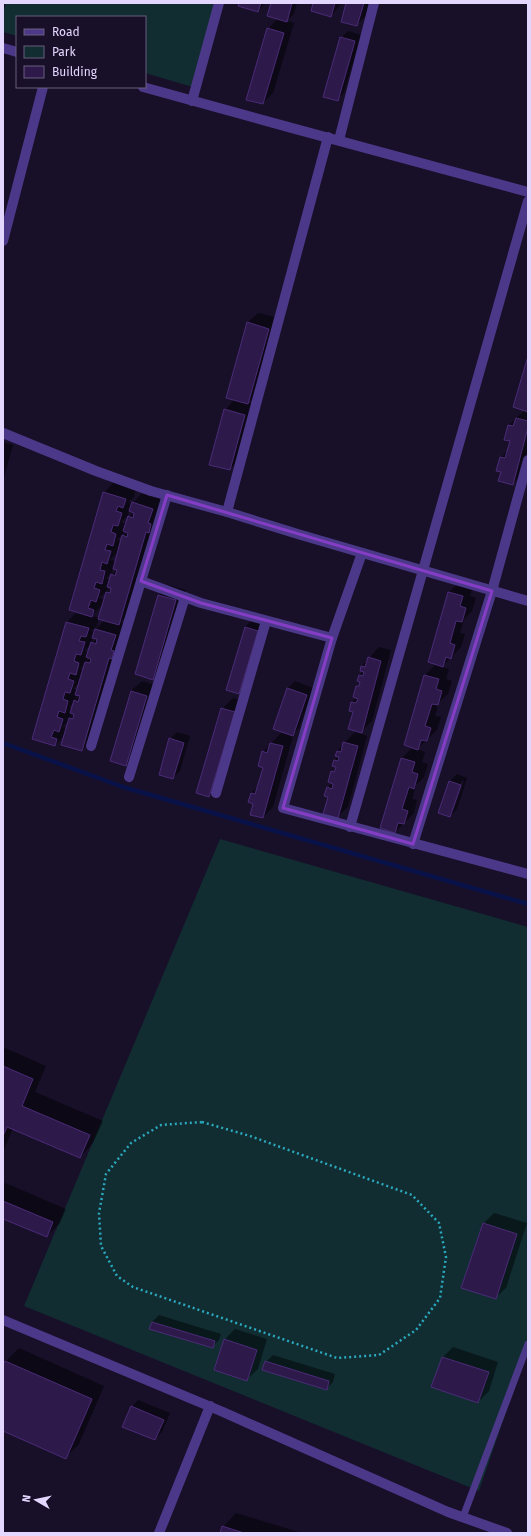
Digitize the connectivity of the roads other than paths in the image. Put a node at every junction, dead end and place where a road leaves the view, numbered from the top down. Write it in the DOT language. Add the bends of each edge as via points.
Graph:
graph roads {
  1 [pos="219,3"];
  2 [pos="374,3"];
  3 [pos="3,48"];
  4 [pos="16,52"];
  5 [pos="43,88"];
  6 [pos="146,88"];
  7 [pos="192,101"];
  8 [pos="328,137"];
  9 [pos="339,140"];
  10 [pos="528,192"];
  11 [pos="528,201"];
  12 [pos="3,241"];
  13 [pos="3,433"];
  14 [pos="528,460"];
  15 [pos="167,495"];
  16 [pos="227,512"];
  17 [pos="362,553"];
  18 [pos="422,570"];
  19 [pos="140,581"];
  20 [pos="492,591"];
  21 [pos="184,597"];
  22 [pos="528,601"];
  23 [pos="266,621"];
  24 [pos="332,638"];
  25 [pos="91,746"];
  26 [pos="129,777"];
  27 [pos="216,792"];
  28 [pos="350,827"];
  29 [pos="413,844"];
  30 [pos="528,874"];
  31 [pos="3,1320"];
  32 [pos="528,1344"];
  33 [pos="210,1406"];
  34 [pos="463,1517"];
  35 [pos="159,1533"];
  36 [pos="507,1533"];
  1 -- 7 [label="street"];
  2 -- 9 [label="street"];
  3 -- 4 [label="street"];
  5 -- 12 [label="street"];
  6 -- 7 [label="street"];
  7 -- 8 [label="street"];
  8 -- 9 [label="street"];
  8 -- 16 [label="street"];
  9 -- 10 [label="street"];
  11 -- 18 [label="street"];
  13 -- 15 [label="street" via="96,471"];
  14 -- 20 [label="street"];
  15 -- 16 [label="street"];
  15 -- 19 [label="street"];
  16 -- 17 [label="street"];
  17 -- 18 [label="street"];
  17 -- 24 [label="street"];
  18 -- 20 [label="street"];
  18 -- 28 [label="street"];
  19 -- 21 [label="street"];
  19 -- 25 [label="street"];
  20 -- 22 [label="street"];
  20 -- 29 [label="street"];
  21 -- 23 [label="street"];
  21 -- 26 [label="street"];
  23 -- 24 [label="street"];
  23 -- 27 [label="street"];
  24 -- 28 [label="street" via="283,808"];
  28 -- 29 [label="street"];
  29 -- 30 [label="street"];
  31 -- 33 [label="street"];
  32 -- 34 [label="lane"];
  33 -- 34 [label="street"];
  33 -- 35 [label="street"];
  34 -- 36 [label="street"];
}
